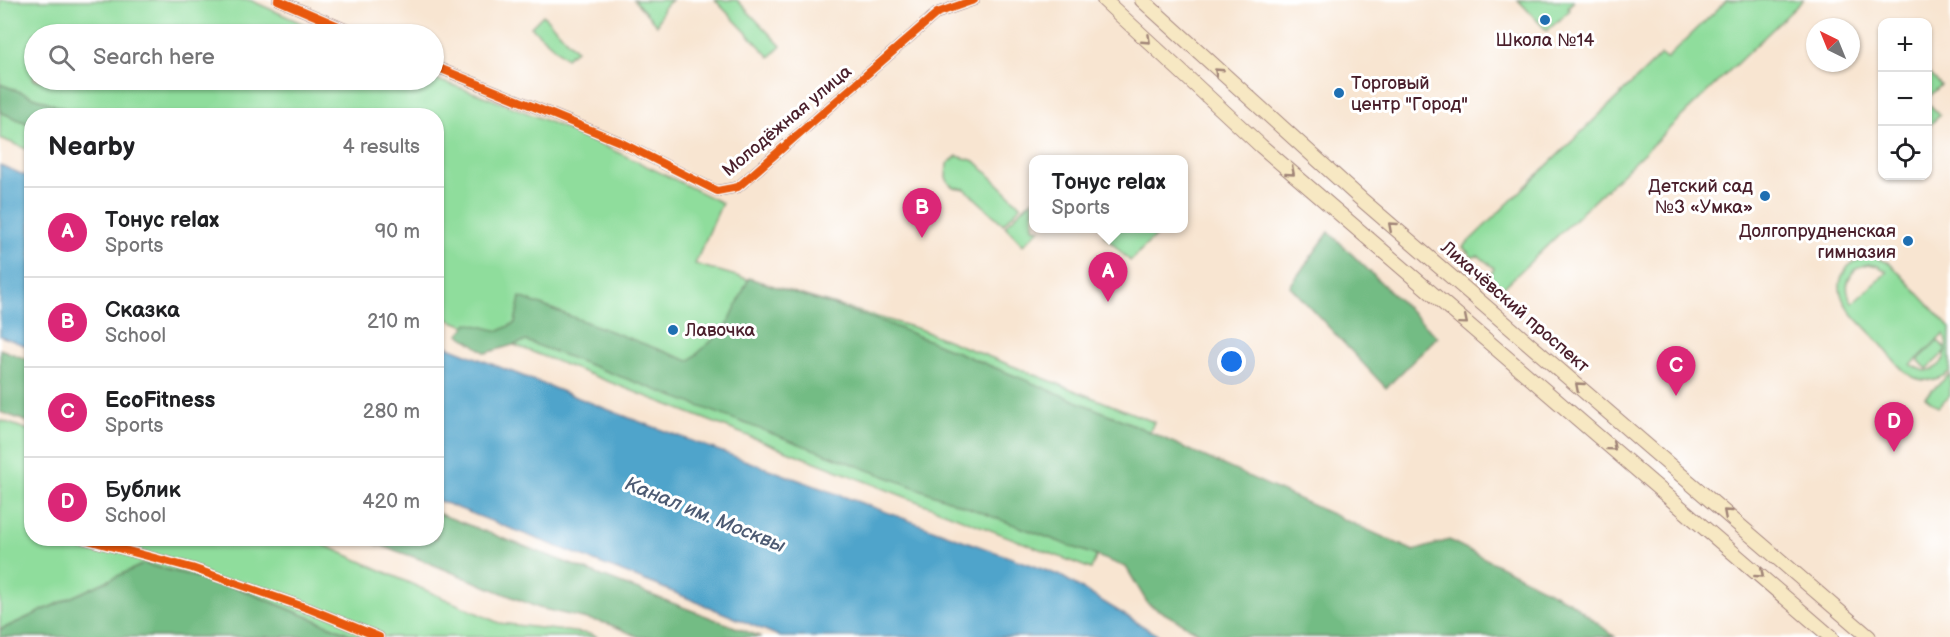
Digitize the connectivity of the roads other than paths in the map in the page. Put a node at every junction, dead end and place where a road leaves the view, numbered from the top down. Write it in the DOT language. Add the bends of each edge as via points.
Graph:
graph roads {
  1 [pos="278,0"];
  2 [pos="955,0"];
  3 [pos="974,0"];
  4 [pos="1104,0"];
  5 [pos="1142,0"];
  6 [pos="947,8"];
  7 [pos="334,24"];
  8 [pos="444,70"];
  9 [pos="110,546"];
  10 [pos="379,637"];
  11 [pos="1831,637"];
  12 [pos="1869,637"];
  1 -- 7 [label="street"];
  2 -- 6 [label="street, Молодёжная улица"];
  3 -- 6 [label="street, Молодёжная улица"];
  4 -- 11 [label="main road, one-way" via="1261,146"];
  12 -- 5 [label="main road, Лихачёвский проспект, one-way" via="1361,200"];
  6 -- 8 [label="street, Молодёжная улица" via="928,20 738,187 728,190 717,191 620,141"];
  9 -- 10 [label="street" via="192,568"];
}
